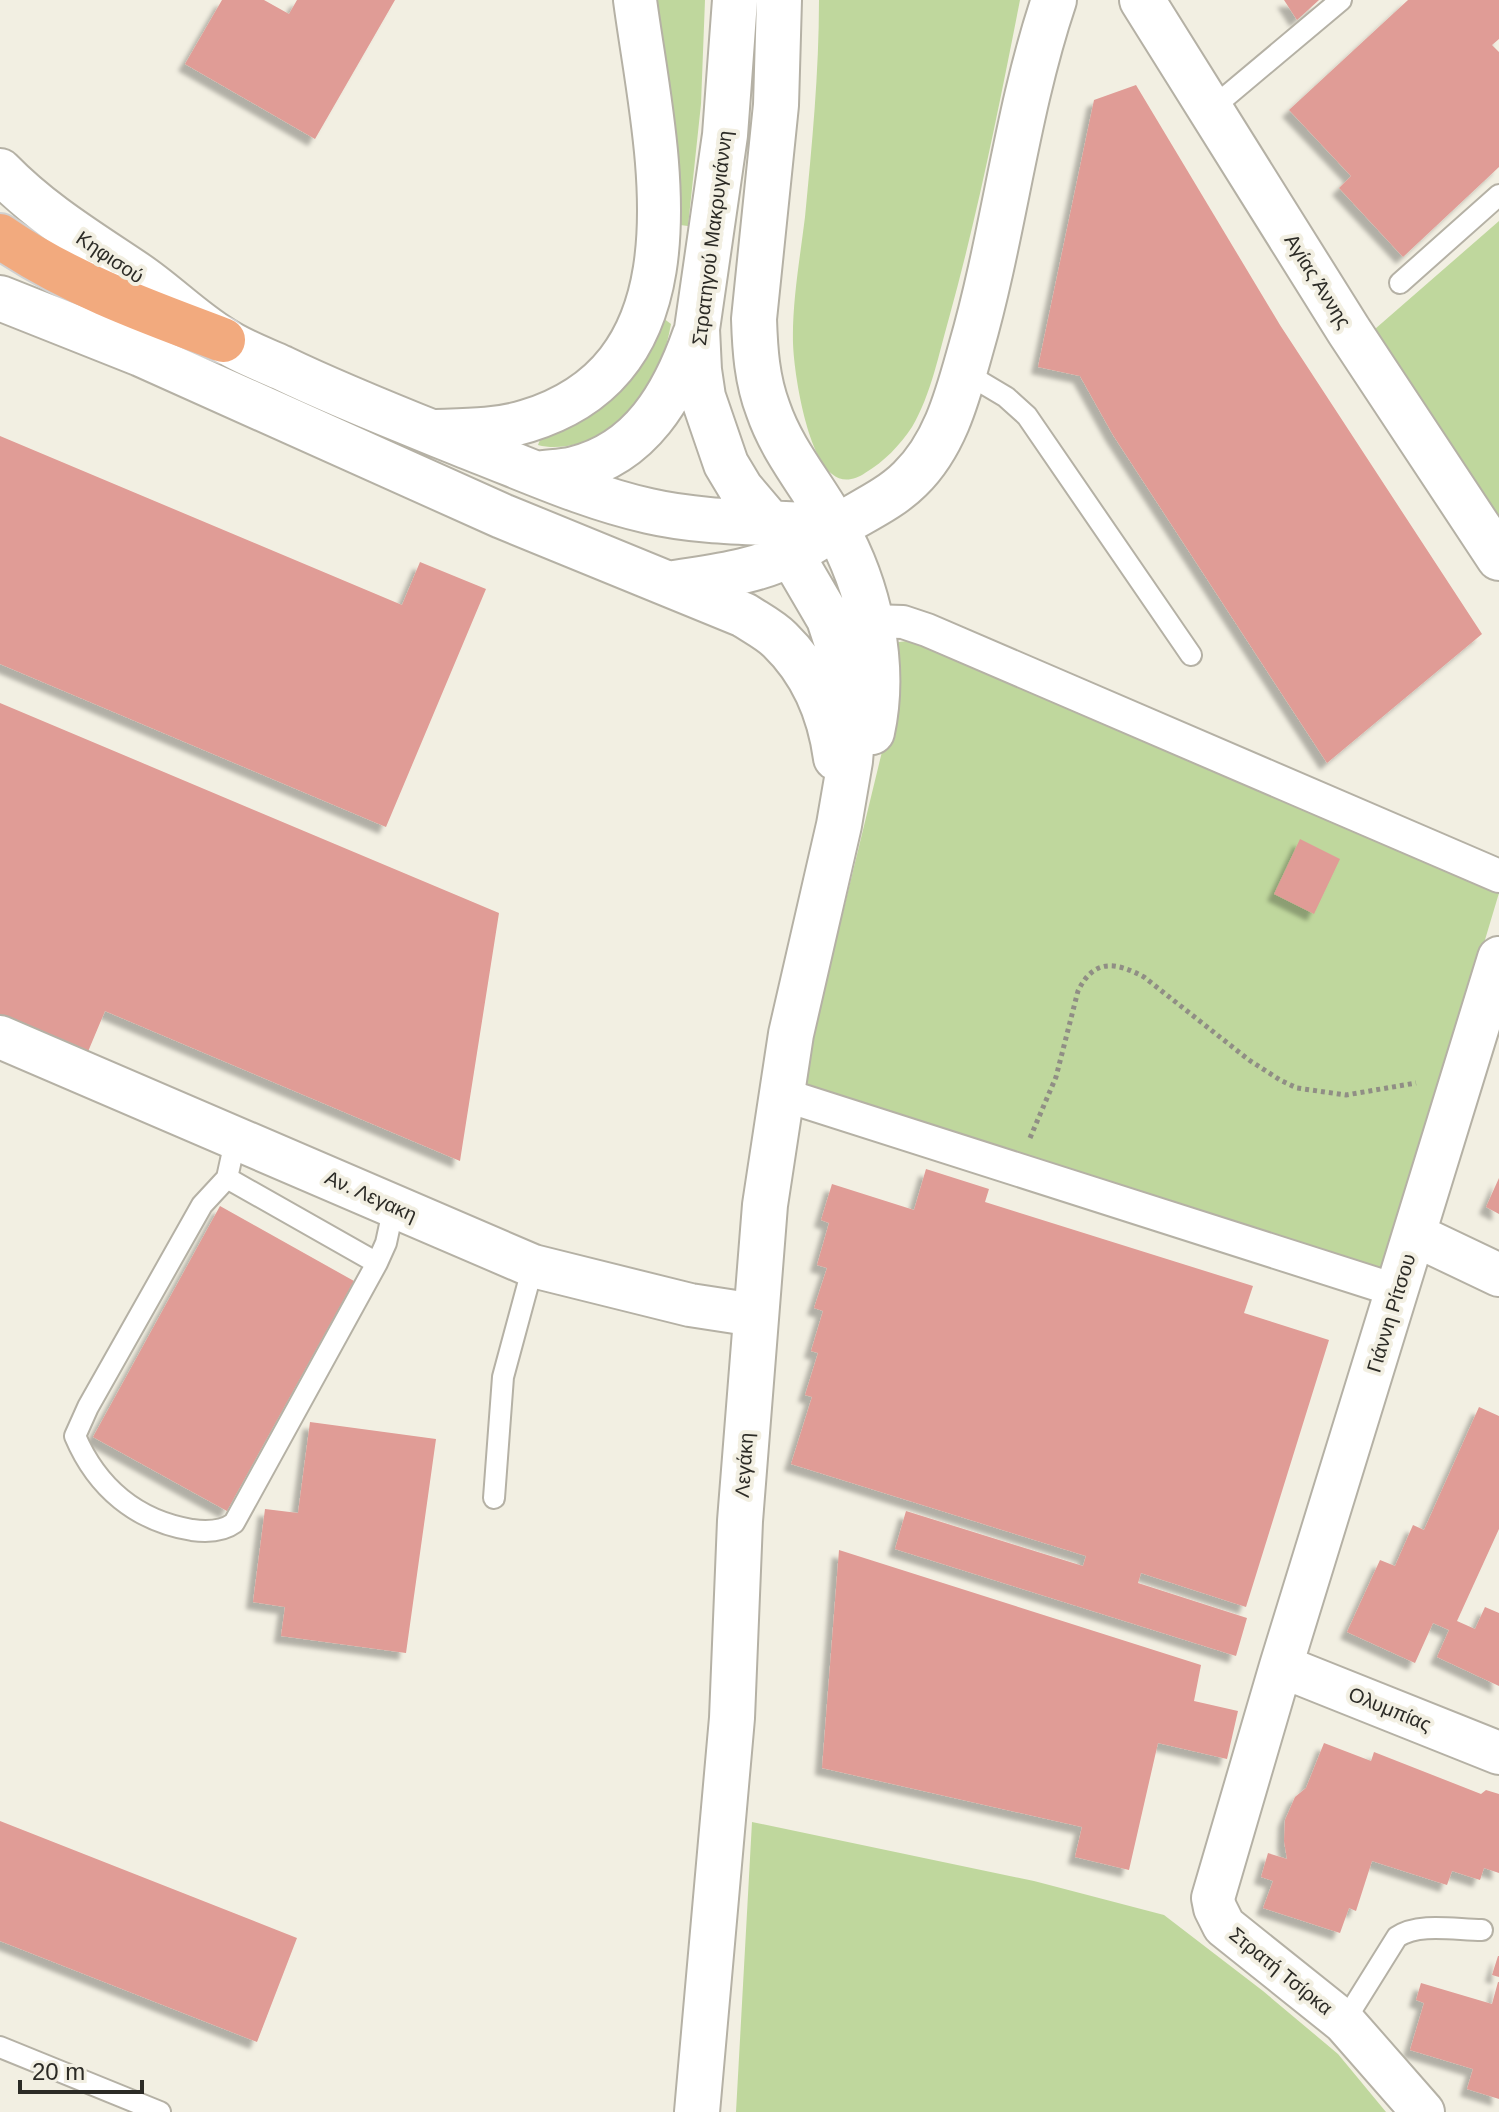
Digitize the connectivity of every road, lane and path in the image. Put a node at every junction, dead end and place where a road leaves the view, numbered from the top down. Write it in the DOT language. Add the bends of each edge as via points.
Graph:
graph roads {
  1 [pos="635,0"];
  2 [pos="735,0"];
  3 [pos="779,0"];
  4 [pos="1054,0"];
  5 [pos="1142,0"];
  6 [pos="1341,0"];
  7 [pos="1210,110"];
  8 [pos="0,171"];
  9 [pos="1499,195"];
  10 [pos="0,236"];
  11 [pos="1400,283"];
  12 [pos="0,298"];
  13 [pos="697,329"];
  14 [pos="223,340"];
  15 [pos="964,372"];
  16 [pos="430,431"];
  17 [pos="537,474"];
  18 [pos="836,527"];
  19 [pos="780,538"];
  20 [pos="1499,558"];
  21 [pos="669,584"];
  22 [pos="870,621"];
  23 [pos="1191,655"];
  24 [pos="839,825"];
  25 [pos="1499,876"];
  26 [pos="1499,958"];
  27 [pos="0,1037"];
  28 [pos="1464,1074"];
  29 [pos="781,1094"];
  30 [pos="236,1137"];
  31 [pos="1014,1168"];
  32 [pos="227,1178"];
  33 [pos="394,1206"];
  34 [pos="1415,1235"];
  35 [pos="377,1263"];
  36 [pos="533,1266"];
  37 [pos="1499,1275"];
  38 [pos="1398,1291"];
  39 [pos="755,1315"];
  40 [pos="494,1498"];
  41 [pos="1281,1666"];
  42 [pos="1499,1753"];
  43 [pos="1482,1930"];
  44 [pos="1344,2022"];
  45 [pos="0,2047"];
  46 [pos="160,2112"];
  47 [pos="697,2112"];
  48 [pos="1423,2112"];
  1 -- 16 [label="street" via="660,183 660,239 647,307 619,360 584,395 525,422"];
  2 -- 13 [label="street, Στρατηγού Μακρυγιάννη" via="725,135"];
  3 -- 18 [label="street" via="776,105 755,347 768,409 789,457"];
  4 -- 15 [label="street" via="1034,64"];
  5 -- 7 [label="street, Αγίας Άννης"];
  6 -- 7 [label="lane"];
  7 -- 20 [label="street, Αγίας Άννης"];
  8 -- 14 [label="street, Κηφισού" via="57,221"];
  9 -- 11 [label="lane"];
  10 -- 14 [label="highway" via="92,288"];
  12 -- 21 [label="street"];
  13 -- 17 [label="street" via="675,384 655,417 630,443 603,460"];
  13 -- 19 [label="street, Στρατηγού Μακρυγιάννη" via="703,397 722,454 741,489"];
  14 -- 16 [label="street, Κηφισού"];
  15 -- 18 [label="street" via="941,436 912,477"];
  15 -- 23 [label="lane" via="1027,416"];
  16 -- 17 [label="street, Κηφισού"];
  17 -- 19 [label="street, Κηφισού" via="610,501"];
  18 -- 19 [label="street, Κηφισού"];
  18 -- 22 [label="street"];
  19 -- 21 [label="street" via="743,571"];
  19 -- 24 [label="street, Στρατηγού Μακρυγιάννη" via="829,619 848,677 854,715"];
  21 -- 24 [label="street" via="744,615 780,639 800,664 832,729"];
  22 -- 24 [label="street" via="878,669 876,716"];
  22 -- 25 [label="street" via="903,622 927,630"];
  24 -- 29 [label="street, Λεγάκη"];
  26 -- 28 [label="street, Γιάννη Ρίτσου"];
  27 -- 30 [label="street, Αν. Λεγακη"];
  28 -- 31 [label="path" via="1368,1094 1297,1088 1249,1060 1144,977 1105,965 1094,970 1078,991 1056,1077"];
  28 -- 34 [label="street, Γιάννη Ρίτσου"];
  29 -- 31 [label="street"];
  29 -- 39 [label="street, Λεγάκη"];
  30 -- 32 [label="lane"];
  30 -- 33 [label="street, Αν. Λεγακη"];
  31 -- 38 [label="street"];
  32 -- 35 [label="lane"];
  32 -- 35 [label="lane" via="202,1205 75,1436 97,1476 130,1507 175,1527 199,1531 224,1530 234,1523"];
  33 -- 35 [label="lane"];
  33 -- 36 [label="street, Αν. Λεγακη"];
  34 -- 37 [label="street"];
  34 -- 38 [label="street, Γιάννη Ρίτσου"];
  36 -- 39 [label="street, Αν. Λεγακη" via="690,1305"];
  36 -- 40 [label="lane" via="503,1377"];
  38 -- 41 [label="street, Γιάννη Ρίτσου"];
  39 -- 47 [label="street, Λεγάκη" via="732,1718"];
  41 -- 42 [label="street, Ολυμπίας"];
  41 -- 44 [label="street, Στρατή Τσίρκα" via="1215,1885 1215,1908 1236,1938"];
  43 -- 44 [label="lane" via="1404,1932"];
  44 -- 48 [label="street, Στρατή Τσίρκα"];
  45 -- 46 [label="lane"];
}
